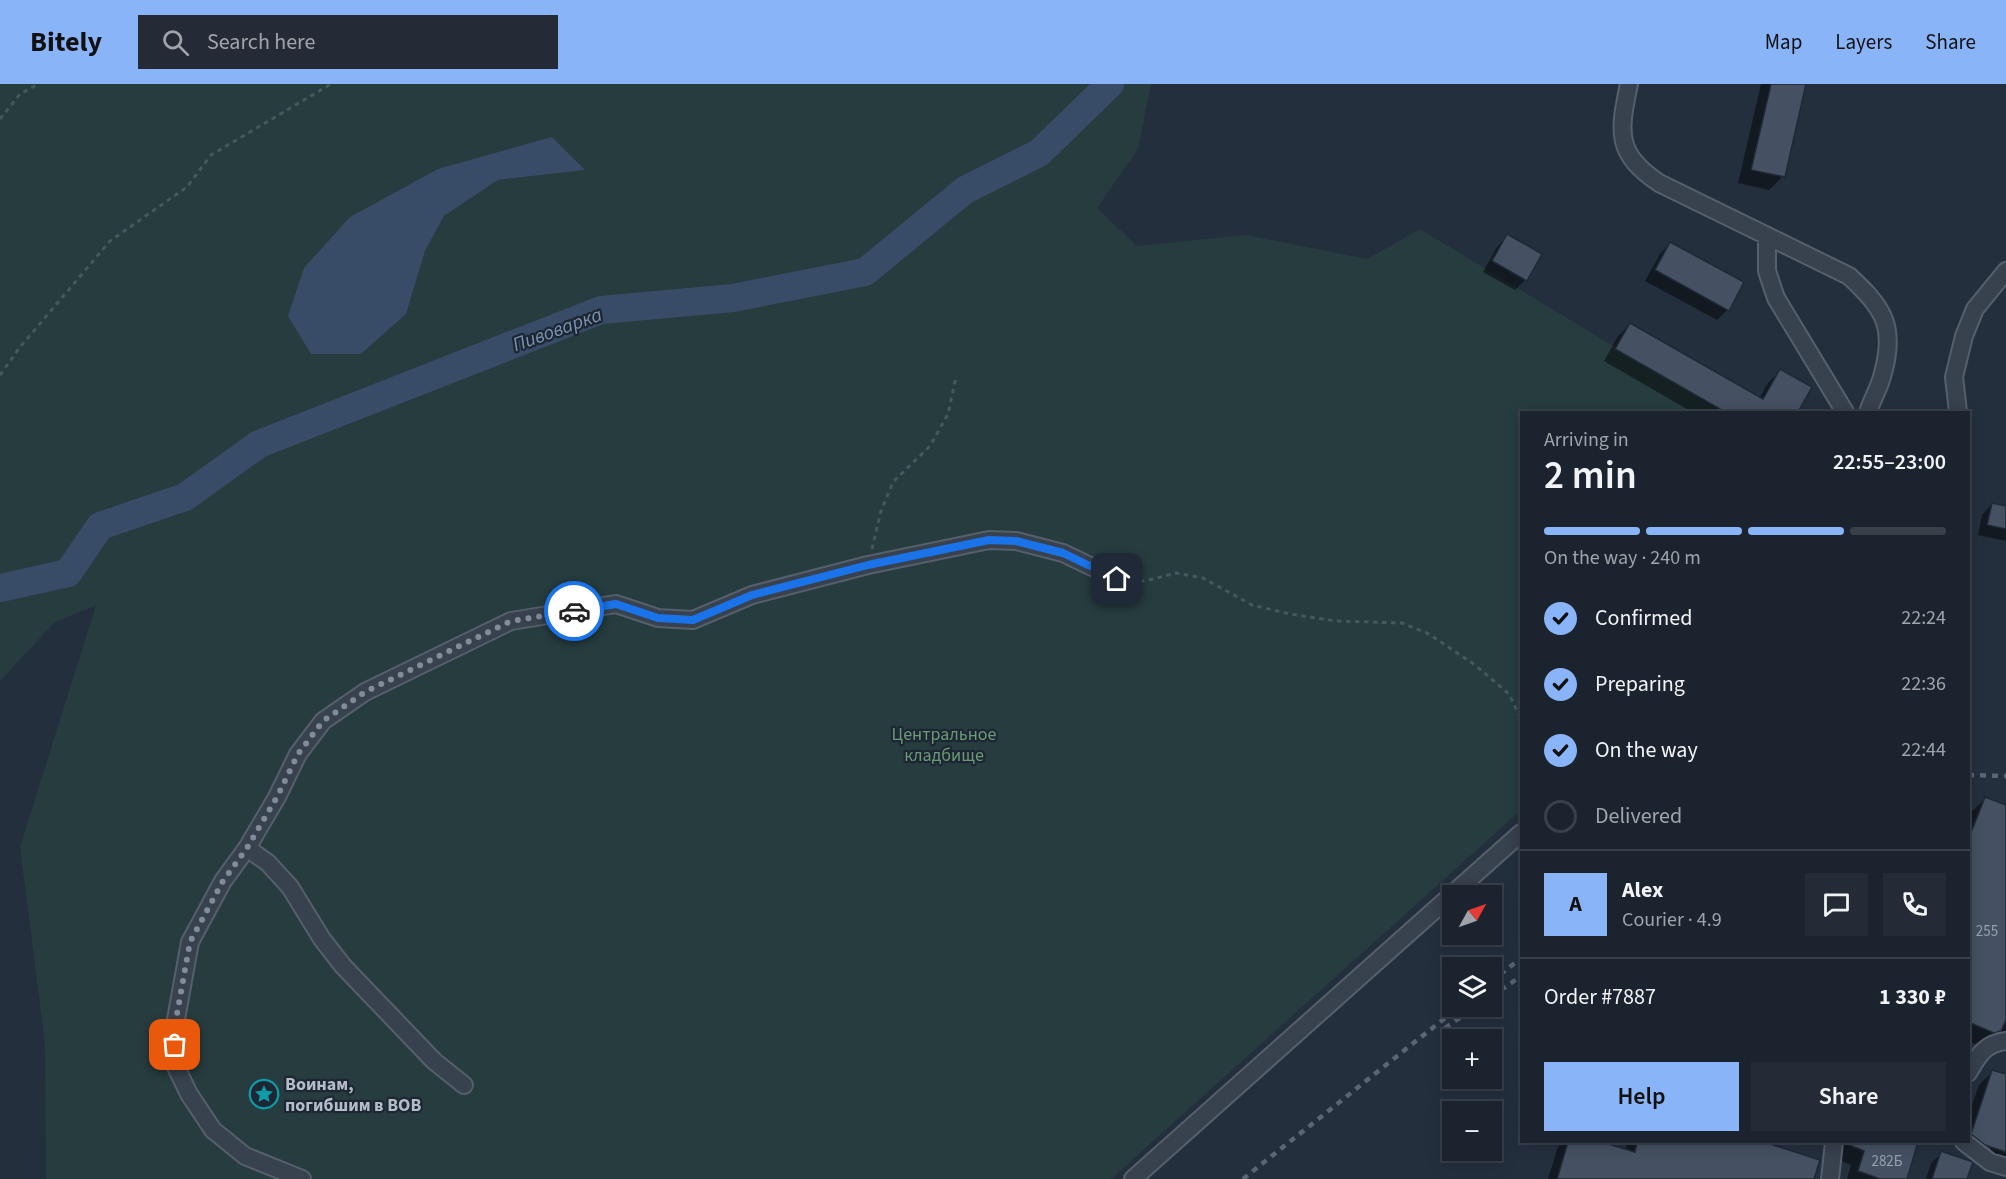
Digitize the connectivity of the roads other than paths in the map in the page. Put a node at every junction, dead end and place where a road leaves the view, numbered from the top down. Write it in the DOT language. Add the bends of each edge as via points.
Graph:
graph roads {
  1 [pos="1629,84"];
  2 [pos="1767,236"];
  3 [pos="2006,271"];
  4 [pos="1844,411"];
  5 [pos="1868,411"];
  6 [pos="1958,411"];
  7 [pos="1117,579"];
  8 [pos="1520,834"];
  9 [pos="247,848"];
  10 [pos="2006,1041"];
  11 [pos="1970,1070"];
  12 [pos="464,1085"];
  13 [pos="1830,1143"];
  14 [pos="1965,1143"];
  15 [pos="2006,1167"];
  16 [pos="302,1179"];
  17 [pos="1133,1179"];
  18 [pos="1830,1179"];
  1 -- 2 [label="street" via="1621,120 1631,160 1659,183"];
  2 -- 4 [label="street" via="1767,271 1776,298"];
  2 -- 5 [label="street" via="1849,276 1882,312 1888,350"];
  3 -- 6 [label="street" via="1975,309 1964,336 1954,377"];
  7 -- 9 [label="street" via="1063,553 1016,541 989,540 868,565 752,595 693,620 658,618 616,604 511,621 365,692 323,721 298,754"];
  8 -- 17 [label="street"];
  9 -- 12 [label="street" via="290,887 343,966 434,1061"];
  9 -- 16 [label="street" via="223,881 190,942 175,1025 175,1065 213,1130 245,1156"];
  10 -- 11 [label="street" via="1992,1043"];
  13 -- 18 [label="street"];
  14 -- 15 [label="street" via="1990,1162"];
}
